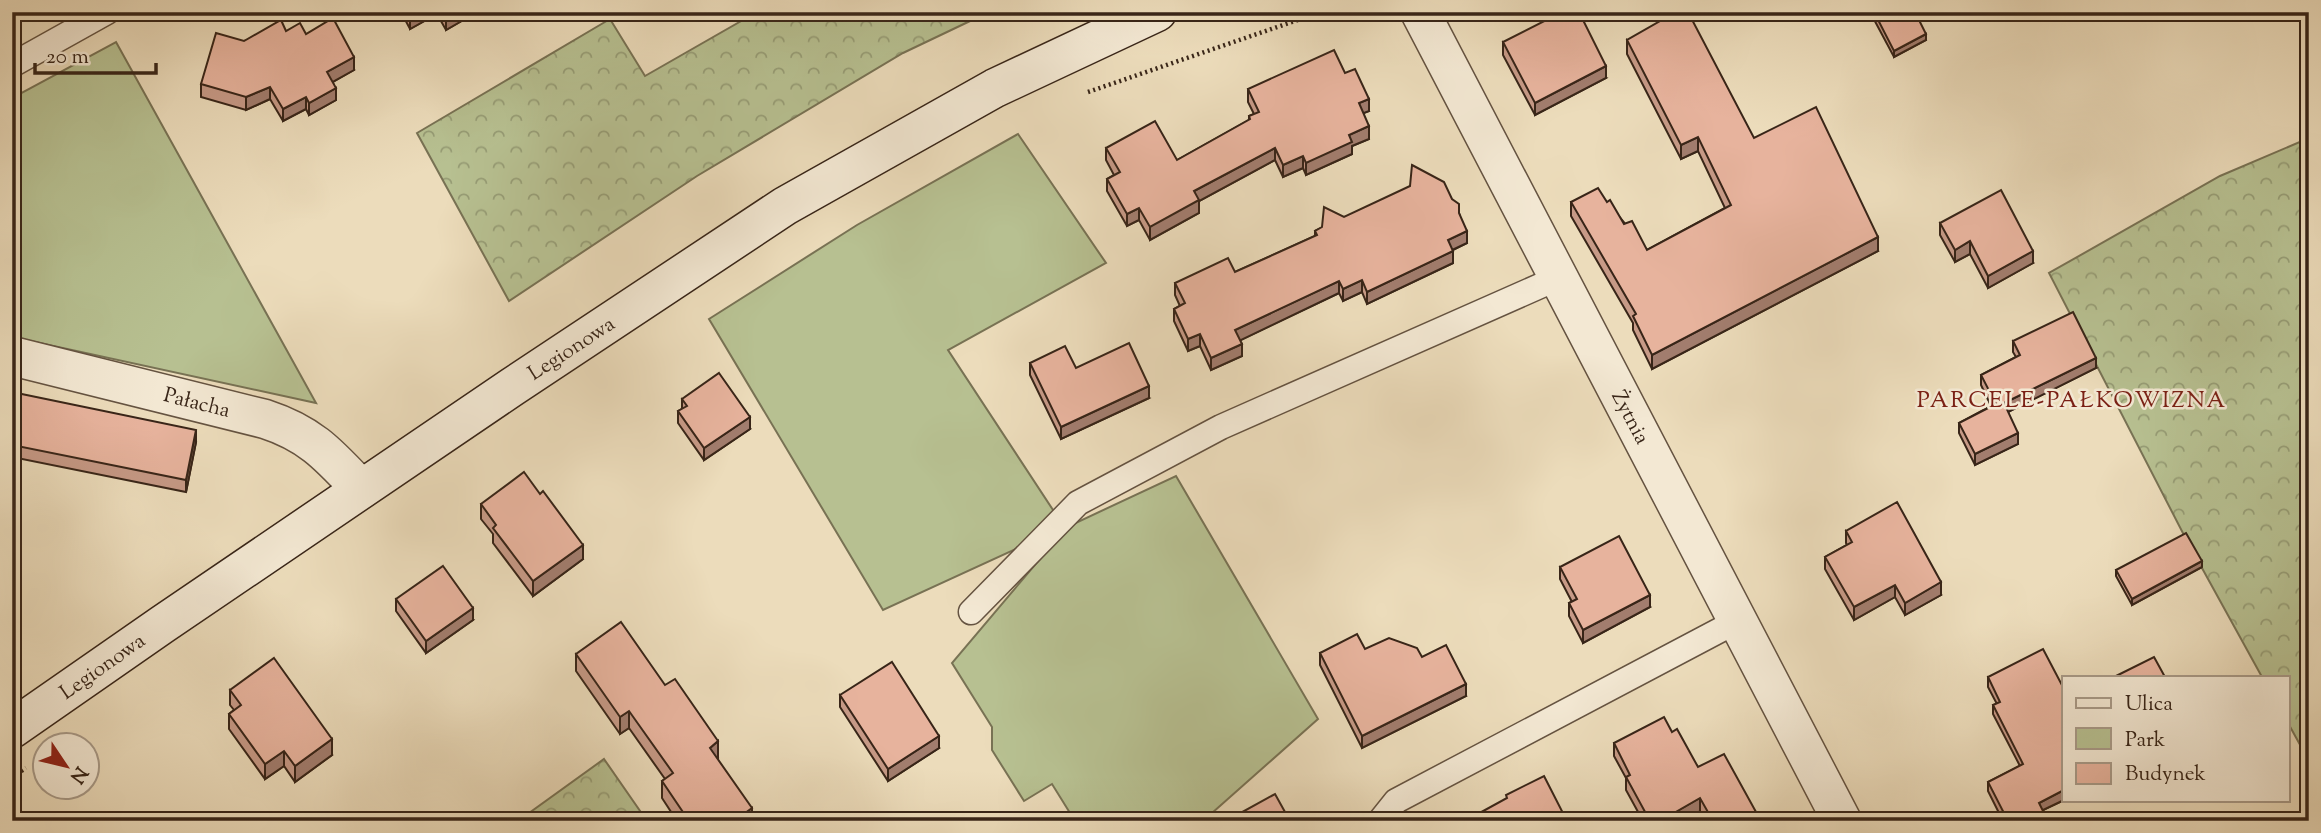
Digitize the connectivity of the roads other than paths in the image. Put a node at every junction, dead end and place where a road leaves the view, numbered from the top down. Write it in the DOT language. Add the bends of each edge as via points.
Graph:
graph roads {
  1 [pos="107,12"];
  2 [pos="1157,12"];
  3 [pos="1420,12"];
  4 [pos="12,65"];
  5 [pos="1558,278"];
  6 [pos="12,356"];
  7 [pos="361,489"];
  8 [pos="971,612"];
  9 [pos="1739,620"];
  10 [pos="12,729"];
  11 [pos="1380,821"];
  12 [pos="1842,821"];
  1 -- 4 [label="lane"];
  2 -- 7 [label="main road, Legionowa" via="995,88 785,206"];
  3 -- 5 [label="main road, Żytnia"];
  5 -- 8 [label="lane" via="1221,427 1078,503"];
  5 -- 9 [label="main road, Żytnia"];
  6 -- 7 [label="main road, Pałacha" via="290,427 327,453"];
  7 -- 10 [label="main road, Legionowa"];
  9 -- 11 [label="lane" via="1396,801"];
  9 -- 12 [label="main road, Żytnia"];
}
